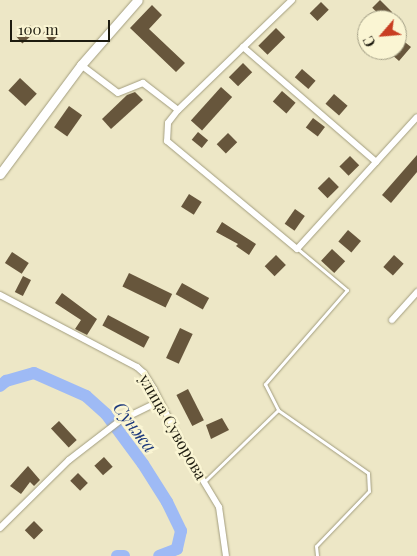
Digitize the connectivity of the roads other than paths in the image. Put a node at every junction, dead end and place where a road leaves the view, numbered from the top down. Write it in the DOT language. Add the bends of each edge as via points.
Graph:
graph roads {
  1 [pos="138,0"];
  2 [pos="292,0"];
  3 [pos="242,47"];
  4 [pos="81,65"];
  5 [pos="178,110"];
  6 [pos="417,117"];
  7 [pos="376,162"];
  8 [pos="0,174"];
  9 [pos="297,249"];
  10 [pos="417,292"];
  11 [pos="3,297"];
  12 [pos="0,305"];
  13 [pos="392,320"];
  14 [pos="160,400"];
  15 [pos="278,410"];
  16 [pos="205,481"];
  17 [pos="0,528"];
  18 [pos="226,556"];
  19 [pos="317,556"];
  1 -- 4 [label="street"];
  2 -- 3 [label="street"];
  3 -- 5 [label="street"];
  3 -- 7 [label="street"];
  4 -- 5 [label="street" via="118,93 143,83"];
  4 -- 8 [label="street"];
  5 -- 9 [label="street" via="168,123 167,141"];
  6 -- 7 [label="street"];
  7 -- 9 [label="street"];
  9 -- 15 [label="lane" via="347,290 265,384"];
  10 -- 13 [label="street"];
  11 -- 12 [label="street"];
  11 -- 14 [label="street, улица Суворова" via="137,367"];
  14 -- 16 [label="street, улица Суворова" via="184,449"];
  14 -- 17 [label="street" via="121,420 69,460"];
  15 -- 16 [label="lane"];
  15 -- 19 [label="lane" via="368,473 369,491 316,546"];
  16 -- 18 [label="street, улица Суворова" via="223,518"];
}
